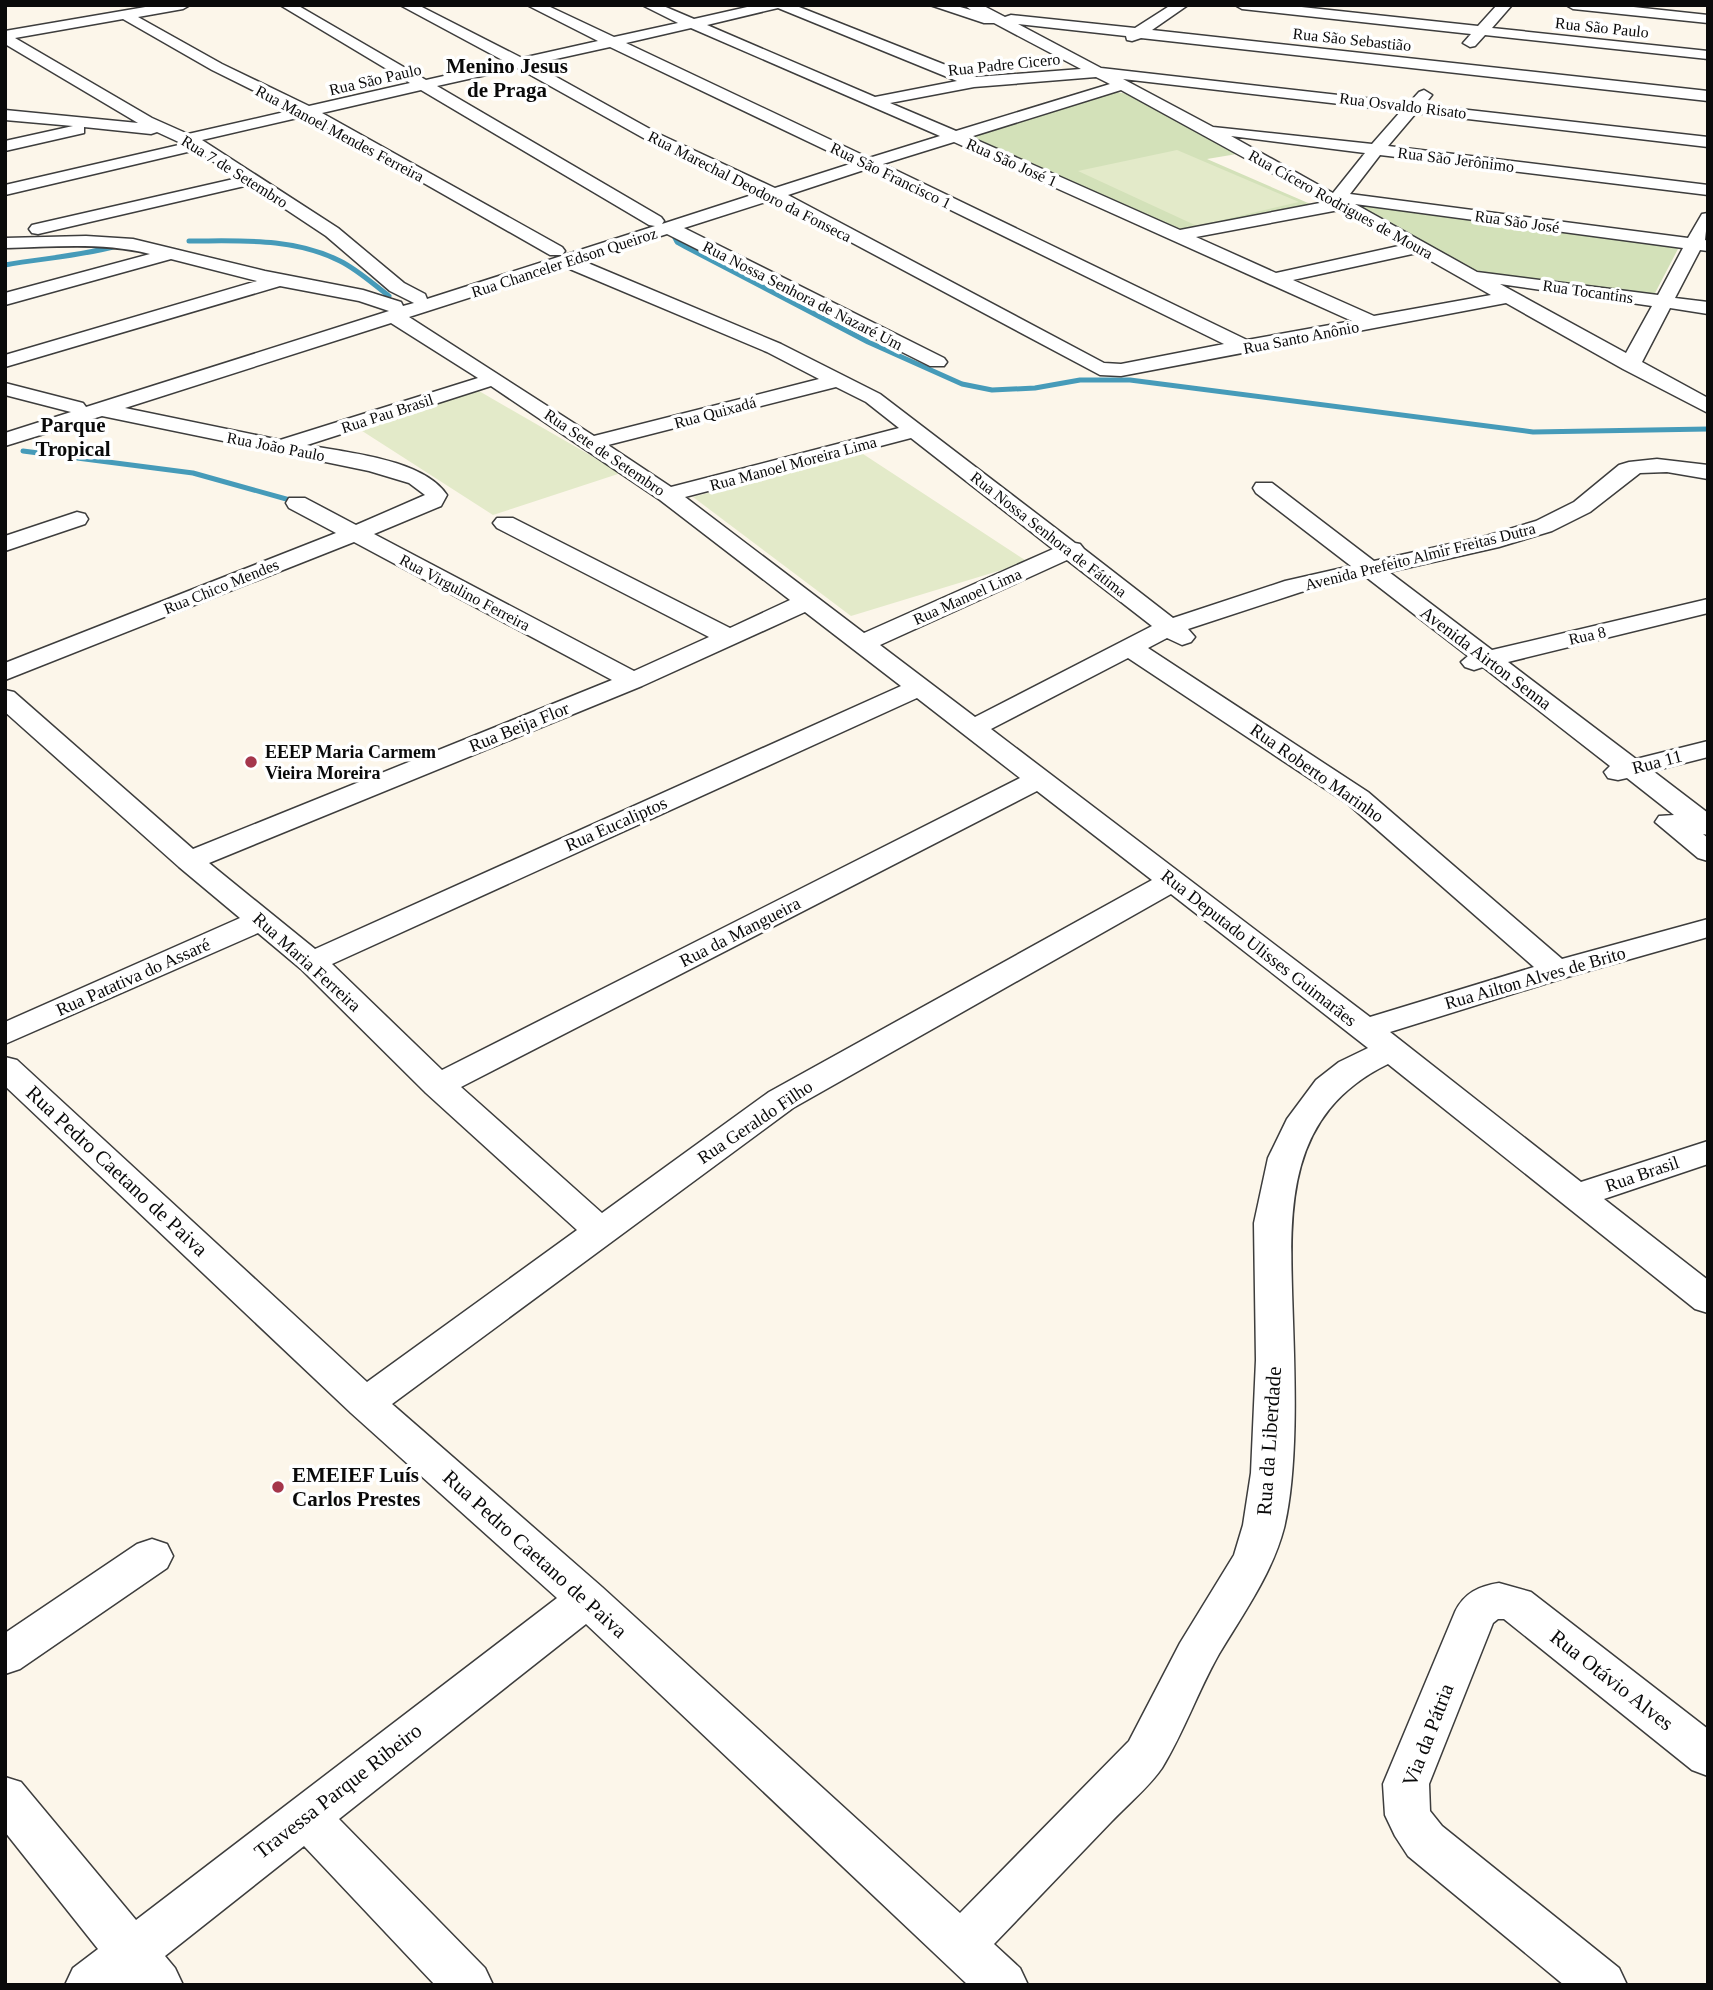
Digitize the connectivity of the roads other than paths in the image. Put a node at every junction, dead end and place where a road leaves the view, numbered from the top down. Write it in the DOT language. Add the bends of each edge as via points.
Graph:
graph roads {
  1 [pos="183,5"];
  2 [pos="287,5"];
  3 [pos="407,5"];
  4 [pos="534,5"];
  5 [pos="649,5"];
  6 [pos="775,5"];
  7 [pos="781,5"];
  8 [pos="937,5"];
  9 [pos="971,5"];
  10 [pos="1181,5"];
  11 [pos="1242,5"];
  12 [pos="1505,5"];
  13 [pos="1573,5"];
  14 [pos="125,15"];
  15 [pos="1708,19"];
  16 [pos="998,20"];
  17 [pos="693,22"];
  18 [pos="1136,32"];
  19 [pos="1480,32"];
  20 [pos="5,36"];
  21 [pos="610,41"];
  22 [pos="1708,55"];
  23 [pos="520,63"];
  24 [pos="1449,67"];
  25 [pos="1112,77"];
  26 [pos="974,82"];
  27 [pos="423,86"];
  28 [pos="1708,96"];
  29 [pos="872,102"];
  30 [pos="1414,106"];
  31 [pos="309,112"];
  32 [pos="5,115"];
  33 [pos="103,125"];
  34 [pos="1203,128"];
  35 [pos="166,131"];
  36 [pos="948,135"];
  37 [pos="193,142"];
  38 [pos="1708,142"];
  39 [pos="5,146"];
  40 [pos="1376,149"];
  41 [pos="862,161"];
  42 [pos="251,180"];
  43 [pos="5,190"];
  44 [pos="768,191"];
  45 [pos="1708,191"];
  46 [pos="1336,199"];
  47 [pos="1708,218"];
  48 [pos="662,224"];
  49 [pos="1176,236"];
  50 [pos="6,241"];
  51 [pos="1701,245"];
  52 [pos="1420,247"];
  53 [pos="171,254"];
  54 [pos="561,256"];
  55 [pos="1468,274"];
  56 [pos="1273,279"];
  57 [pos="280,280"];
  58 [pos="1508,297"];
  59 [pos="418,298"];
  60 [pos="5,299"];
  61 [pos="1663,301"];
  62 [pos="1708,308"];
  63 [pos="394,311"];
  64 [pos="1373,323"];
  65 [pos="1247,348"];
  66 [pos="5,361"];
  67 [pos="937,362"];
  68 [pos="1093,366"];
  69 [pos="1635,367"];
  70 [pos="1694,378"];
  71 [pos="494,379"];
  72 [pos="839,380"];
  73 [pos="5,389"];
  74 [pos="76,407"];
  75 [pos="1708,407"];
  76 [pos="105,410"];
  77 [pos="5,429"];
  78 [pos="917,430"];
  79 [pos="5,440"];
  80 [pos="592,443"];
  81 [pos="279,447"];
  82 [pos="1708,472"];
  83 [pos="1264,488"];
  84 [pos="668,495"];
  85 [pos="435,499"];
  86 [pos="297,503"];
  87 [pos="76,519"];
  88 [pos="505,523"];
  89 [pos="355,533"];
  90 [pos="5,544"];
  91 [pos="1072,550"];
  92 [pos="1364,576"];
  93 [pos="806,602"];
  94 [pos="1708,606"];
  95 [pos="1175,633"];
  96 [pos="729,637"];
  97 [pos="863,643"];
  98 [pos="1137,652"];
  99 [pos="1477,661"];
  100 [pos="5,672"];
  101 [pos="633,681"];
  102 [pos="919,687"];
  103 [pos="5,698"];
  104 [pos="981,734"];
  105 [pos="1708,748"];
  106 [pos="1619,772"];
  107 [pos="1041,778"];
  108 [pos="1708,827"];
  109 [pos="1708,852"];
  110 [pos="189,861"];
  111 [pos="1172,881"];
  112 [pos="261,920"];
  113 [pos="1708,929"];
  114 [pos="312,962"];
  115 [pos="1556,970"];
  116 [pos="1377,1040"];
  117 [pos="6,1060"];
  118 [pos="438,1085"];
  119 [pos="1708,1152"];
  120 [pos="1576,1196"];
  121 [pos="602,1233"];
  122 [pos="1708,1300"];
  123 [pos="365,1404"];
  124 [pos="152,1556"];
  125 [pos="587,1599"];
  126 [pos="1516,1604"];
  127 [pos="5,1656"];
  128 [pos="1708,1756"];
  129 [pos="5,1797"];
  130 [pos="306,1816"];
  131 [pos="961,1945"];
  132 [pos="144,1968"];
  133 [pos="90,1985"];
  134 [pos="468,1985"];
  135 [pos="1003,1985"];
  136 [pos="1602,1985"];
  1 -- 14 [label="street"];
  2 -- 27 [label="street, Rua Nossa Senhora de Nazaré Um"];
  3 -- 23 [label="street, Rua Marechal Deodoro da Fonseca"];
  4 -- 21 [label="street, Rua São Francisco 1"];
  5 -- 17 [label="street, Rua São José 1"];
  6 -- 17 [label="street, Rua São Paulo"];
  7 -- 26 [label="street"];
  8 -- 16 [label="street"];
  9 -- 16 [label="street, Rua Cícero Rodrigues de Moura"];
  10 -- 18 [label="street"];
  11 -- 19 [label="street, Rua São Paulo"];
  12 -- 19 [label="street"];
  13 -- 15 [label="street"];
  14 -- 20 [label="street"];
  14 -- 31 [label="street, Rua Manoel Mendes Ferreira"];
  16 -- 18 [label="street, Rua São Sebastião"];
  16 -- 25 [label="street, Rua Cícero Rodrigues de Moura"];
  17 -- 21 [label="street, Rua São Paulo"];
  17 -- 29 [label="street, Rua São José 1"];
  18 -- 24 [label="street, Rua São Sebastião"];
  18 -- 25 [label="street"];
  19 -- 22 [label="street, Rua São Paulo"];
  19 -- 24 [label="street"];
  20 -- 35 [label="street, Rua 7 de Setembro"];
  21 -- 23 [label="street, Rua São Paulo"];
  21 -- 41 [label="street, Rua São Francisco 1"];
  23 -- 27 [label="street, Rua São Paulo"];
  23 -- 44 [label="street, Rua Marechal Deodoro da Fonseca" via="653,137"];
  24 -- 28 [label="street, Rua São Sebastião"];
  24 -- 30 [label="street"];
  25 -- 26 [label="street, Rua Padre Cicero"];
  25 -- 30 [label="street, Rua Osvaldo Risato"];
  25 -- 34 [label="street, Rua Cícero Rodrigues de Moura"];
  25 -- 36 [label="street, Rua Chanceler Edson Queiroz"];
  26 -- 29 [label="street, Rua Padre Cicero"];
  27 -- 31 [label="street, Rua São Paulo"];
  27 -- 48 [label="street, Rua Nossa Senhora de Nazaré Um"];
  29 -- 36 [label="street, Rua São José 1"];
  30 -- 38 [label="street, Rua Osvaldo Risato"];
  30 -- 40 [label="street"];
  31 -- 37 [label="street, Rua São Paulo"];
  31 -- 54 [label="street, Rua Manoel Mendes Ferreira"];
  32 -- 33 [label="street"];
  33 -- 35 [label="street"];
  33 -- 39 [label="street"];
  34 -- 40 [label="street, Rua São Jerônimo"];
  34 -- 46 [label="street, Rua Cícero Rodrigues de Moura"];
  35 -- 37 [label="street, Rua 7 de Setembro"];
  36 -- 41 [label="street, Rua Chanceler Edson Queiroz"];
  36 -- 49 [label="street, Rua São José 1"];
  37 -- 42 [label="street, Rua 7 de Setembro"];
  37 -- 43 [label="street, Rua São Paulo"];
  40 -- 45 [label="street, Rua São Jerônimo"];
  40 -- 46 [label="street"];
  41 -- 44 [label="street, Rua Chanceler Edson Queiroz"];
  41 -- 65 [label="street, Rua São Francisco 1"];
  42 -- 50 [label="street"];
  42 -- 59 [label="street, Rua 7 de Setembro" via="332,232 397,287"];
  44 -- 48 [label="street, Rua Chanceler Edson Queiroz"];
  44 -- 68 [label="street, Rua Marechal Deodoro da Fonseca"];
  46 -- 49 [label="street"];
  46 -- 51 [label="street, Rua São José"];
  46 -- 52 [label="street, Rua Cícero Rodrigues de Moura"];
  47 -- 51 [label="street"];
  48 -- 54 [label="street, Rua Chanceler Edson Queiroz"];
  48 -- 67 [label="street, Rua Nossa Senhora de Nazaré Um"];
  49 -- 56 [label="street, Rua São José 1"];
  50 -- 53 [label="street, Rua Sete de Setembro" via="109,241"];
  51 -- 61 [label="street"];
  52 -- 55 [label="street, Rua Cícero Rodrigues de Moura"];
  52 -- 56 [label="street"];
  53 -- 57 [label="street, Rua Sete de Setembro"];
  53 -- 60 [label="street"];
  54 -- 59 [label="street, Rua Chanceler Edson Queiroz"];
  54 -- 63 [label="street, Rua Chanceler Edson Queiroz"];
  54 -- 72 [label="street, Rua Manoel Mendes Ferreira"];
  55 -- 58 [label="street, Rua Cícero Rodrigues de Moura"];
  55 -- 61 [label="street, Rua Tocantins"];
  56 -- 64 [label="street, Rua São José 1"];
  57 -- 63 [label="street, Rua Sete de Setembro" via="363,296"];
  57 -- 66 [label="street"];
  58 -- 64 [label="street, Rua Santo Anônio"];
  58 -- 69 [label="street, Rua Cícero Rodrigues de Moura"];
  59 -- 63 [label="street, Rua Chanceler Edson Queiroz"];
  61 -- 62 [label="street, Rua Tocantins"];
  61 -- 69 [label="street"];
  63 -- 71 [label="street, Rua Sete de Setembro"];
  63 -- 74 [label="street, Rua Chanceler Edson Queiroz"];
  63 -- 76 [label="street, Rua Chanceler Edson Queiroz"];
  64 -- 65 [label="street, Rua Santo Anônio"];
  65 -- 68 [label="street, Rua Santo Anônio" via="1121,370"];
  69 -- 70 [label="street"];
  69 -- 75 [label="street, Rua Cícero Rodrigues de Moura"];
  71 -- 80 [label="street, Rua Sete de Setembro"];
  71 -- 81 [label="street, Rua Pau Brasil"];
  72 -- 78 [label="street, Rua Manoel Mendes Ferreira"];
  72 -- 80 [label="street, Rua Quixadá"];
  73 -- 74 [label="street"];
  74 -- 77 [label="street, Rua Chanceler Edson Queiroz"];
  76 -- 79 [label="street, Rua Chanceler Edson Queiroz"];
  76 -- 81 [label="street, Rua João Paulo"];
  78 -- 84 [label="street, Rua Manoel Moreira Lima"];
  78 -- 91 [label="street, Rua Nossa Senhora de Fátima"];
  80 -- 84 [label="street, Rua Sete de Setembro"];
  81 -- 85 [label="street, Rua João Paulo" via="345,458 408,476 435,491"];
  82 -- 92 [label="street, Avenida Prefeito Almir Freitas Dutra" via="1654,464 1605,512 1564,533 1514,549"];
  83 -- 92 [label="street, Avenida Airton Senna"];
  84 -- 93 [label="street, Rua Sete de Setembro"];
  85 -- 89 [label="street, Rua Chico Mendes"];
  86 -- 89 [label="street, Rua Virgulino Ferreira"];
  87 -- 90 [label="street"];
  88 -- 96 [label="street"];
  89 -- 100 [label="street, Rua Chico Mendes"];
  89 -- 101 [label="street, Rua Virgulino Ferreira"];
  91 -- 95 [label="street, Rua Nossa Senhora de Fátima"];
  91 -- 97 [label="street, Rua Manoel Lima"];
  92 -- 95 [label="street, Avenida Prefeito Almir Freitas Dutra"];
  92 -- 99 [label="street, Avenida Airton Senna"];
  93 -- 96 [label="street, Rua Beija Flor"];
  93 -- 97 [label="street, Rua Deputado Ulisses Guimarães"];
  94 -- 99 [label="street, Rua 8"];
  95 -- 98 [label="street, Avenida Prefeito Almir Freitas Dutra"];
  96 -- 101 [label="street, Rua Beija Flor"];
  97 -- 102 [label="street, Rua Deputado Ulisses Guimarães"];
  98 -- 104 [label="street, Avenida Prefeito Almir Freitas Dutra"];
  98 -- 115 [label="street, Rua Roberto Marinho" via="1358,798"];
  99 -- 106 [label="street, Avenida Airton Senna"];
  101 -- 110 [label="street, Rua Beija Flor"];
  102 -- 104 [label="street, Rua Deputado Ulisses Guimarães"];
  102 -- 114 [label="street, Rua Eucaliptos"];
  103 -- 110 [label="street, Rua Maria Ferreira"];
  104 -- 107 [label="street, Rua Deputado Ulisses Guimarães"];
  105 -- 106 [label="street, Rua 11"];
  106 -- 108 [label="street, Avenida Airton Senna"];
  106 -- 109 [label="street, Avenida Airton Senna"];
  107 -- 111 [label="street, Rua Deputado Ulisses Guimarães"];
  107 -- 118 [label="street, Rua da Mangueira"];
  110 -- 112 [label="street, Rua Maria Ferreira"];
  111 -- 116 [label="street, Rua Deputado Ulisses Guimarães"];
  111 -- 121 [label="street, Rua Geraldo Filho" via="781,1100"];
  112 -- 114 [label="street, Rua Maria Ferreira"];
  112 -- 117 [label="street, Rua Patativa do Assaré"];
  113 -- 115 [label="street, Rua Ailton Alves de Brito"];
  114 -- 118 [label="street, Rua Maria Ferreira"];
  115 -- 116 [label="street, Rua Ailton Alves de Brito"];
  116 -- 120 [label="street, Rua Deputado Ulisses Guimarães"];
  116 -- 131 [label="street, Rua da Liberdade" via="1328,1088 1304,1119 1284,1158 1272,1223 1275,1360 1271,1473 1254,1559 1195,1656 1145,1755"];
  117 -- 123 [label="street, Rua Pedro Caetano de Paiva"];
  118 -- 121 [label="street, Rua Maria Ferreira"];
  119 -- 120 [label="street, Rua Brasil"];
  120 -- 122 [label="street, Rua Deputado Ulisses Guimarães"];
  121 -- 123 [label="street, Rua Geraldo Filho"];
  123 -- 125 [label="street, Rua Pedro Caetano de Paiva"];
  124 -- 127 [label="street"];
  125 -- 130 [label="street, Travessa Parque Ribeiro"];
  125 -- 131 [label="street, Rua Pedro Caetano de Paiva"];
  126 -- 128 [label="street, Rua Otávio Alves"];
  126 -- 136 [label="street, Via da Pátria" via="1501,1600 1484,1604 1476,1612 1406,1784 1405,1805 1409,1822 1425,1841"];
  129 -- 132 [label="street"];
  130 -- 132 [label="street, Travessa Parque Ribeiro"];
  130 -- 134 [label="street"];
  131 -- 135 [label="street, Rua Pedro Caetano de Paiva"];
  132 -- 133 [label="street, Travessa Parque Ribeiro"];
}
